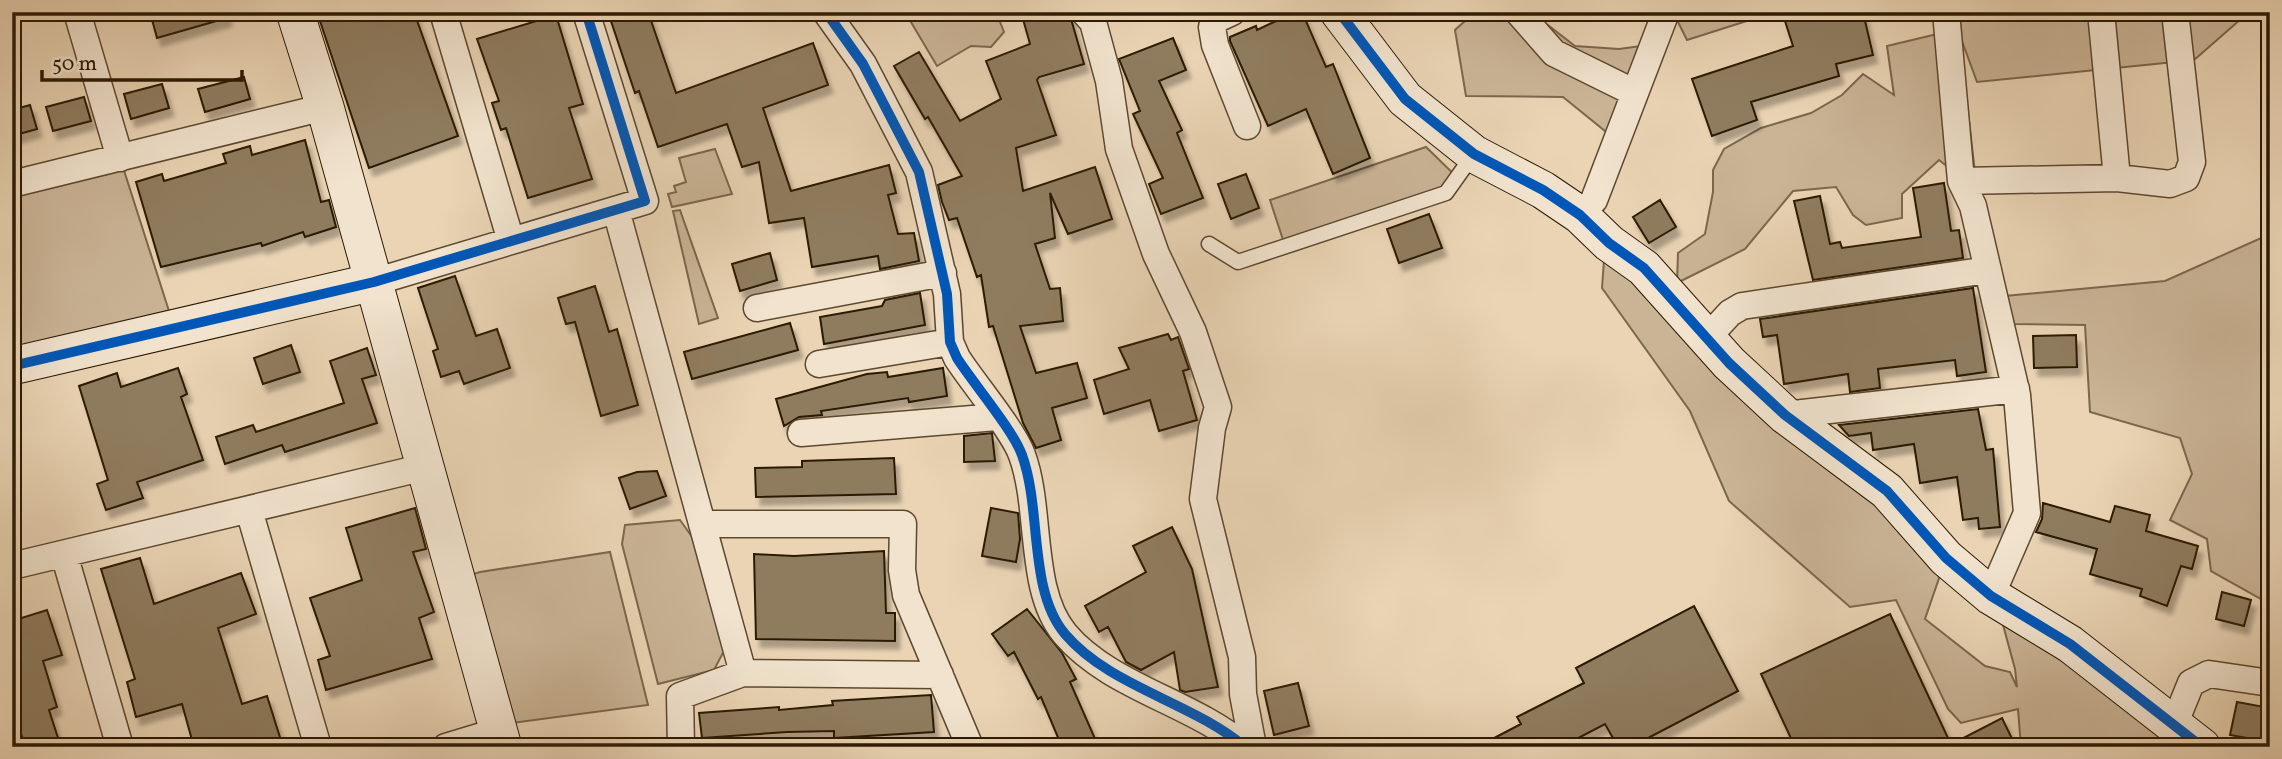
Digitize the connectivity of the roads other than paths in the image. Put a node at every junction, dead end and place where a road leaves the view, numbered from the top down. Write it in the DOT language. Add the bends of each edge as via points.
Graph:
graph roads {
  1 [pos="77,12"];
  2 [pos="295,12"];
  3 [pos="443,12"];
  4 [pos="586,12"];
  5 [pos="826,12"];
  6 [pos="1084,12"];
  7 [pos="1231,12"];
  8 [pos="1339,12"];
  9 [pos="1518,12"];
  10 [pos="1666,12"];
  11 [pos="1946,12"];
  12 [pos="2101,12"];
  13 [pos="2175,12"];
  14 [pos="1635,93"];
  15 [pos="325,107"];
  16 [pos="1247,126"];
  17 [pos="1474,155"];
  18 [pos="120,158"];
  19 [pos="2117,178"];
  20 [pos="1961,181"];
  21 [pos="12,184"];
  22 [pos="616,210"];
  23 [pos="1580,215"];
  24 [pos="511,241"];
  25 [pos="1209,244"];
  26 [pos="1988,270"];
  27 [pos="943,273"];
  28 [pos="374,282"];
  29 [pos="757,308"];
  30 [pos="1707,338"];
  31 [pos="950,342"];
  32 [pos="819,364"];
  33 [pos="12,366"];
  34 [pos="2016,388"];
  35 [pos="1785,415"];
  36 [pos="997,417"];
  37 [pos="801,433"];
  38 [pos="425,467"];
  39 [pos="249,510"];
  40 [pos="702,524"];
  41 [pos="64,554"];
  42 [pos="12,566"];
  43 [pos="1991,596"];
  44 [pos="743,673"];
  45 [pos="940,675"];
  46 [pos="2270,683"];
  47 [pos="2188,736"];
  48 [pos="501,739"];
  49 [pos="120,747"];
  50 [pos="318,747"];
  51 [pos="446,747"];
  52 [pos="681,747"];
  53 [pos="970,747"];
  54 [pos="1245,747"];
  55 [pos="1254,747"];
  1 -- 18 [label="street"];
  2 -- 15 [label="street"];
  3 -- 24 [label="street"];
  4 -- 22 [label="street" via="645,201"];
  5 -- 27 [label="street" via="863,64 919,172"];
  6 -- 55 [label="street" via="1093,22 1109,81 1119,149 1156,254 1193,332 1218,407 1203,499 1242,657 1243,694"];
  7 -- 16 [label="street" via="1212,27"];
  8 -- 17 [label="street" via="1405,99"];
  9 -- 14 [label="street" via="1554,53"];
  10 -- 14 [label="street"];
  11 -- 20 [label="street"];
  12 -- 19 [label="street"];
  13 -- 19 [label="street" via="2192,162 2186,178 2170,184"];
  14 -- 23 [label="street" via="1594,200"];
  15 -- 18 [label="street"];
  15 -- 28 [label="street"];
  17 -- 23 [label="street" via="1543,190"];
  17 -- 25 [label="lane" via="1446,193 1238,262"];
  18 -- 21 [label="street"];
  19 -- 20 [label="street"];
  20 -- 26 [label="street" via="1973,206"];
  22 -- 24 [label="street"];
  22 -- 40 [label="street"];
  23 -- 30 [label="street" via="1644,268"];
  24 -- 28 [label="street"];
  26 -- 30 [label="street" via="1742,306"];
  26 -- 34 [label="street"];
  27 -- 29 [label="street"];
  27 -- 31 [label="street"];
  28 -- 33 [label="street"];
  28 -- 38 [label="street"];
  30 -- 35 [label="street"];
  31 -- 32 [label="street"];
  31 -- 36 [label="street"];
  34 -- 35 [label="street"];
  34 -- 43 [label="street" via="2028,513"];
  35 -- 43 [label="street" via="1886,491 1946,558"];
  36 -- 37 [label="street"];
  36 -- 54 [label="street" via="1021,453 1034,499 1046,600 1065,634 1093,658 1143,689 1221,727"];
  38 -- 39 [label="street"];
  38 -- 48 [label="street"];
  39 -- 41 [label="street"];
  39 -- 50 [label="street"];
  40 -- 44 [label="street"];
  40 -- 45 [label="street" via="903,524 906,595"];
  41 -- 42 [label="street"];
  41 -- 49 [label="street"];
  43 -- 47 [label="street" via="2070,645"];
  44 -- 45 [label="street"];
  44 -- 52 [label="street" via="680,696"];
  45 -- 53 [label="street"];
  46 -- 47 [label="street" via="2209,674 2191,682"];
  48 -- 51 [label="street"];
}
